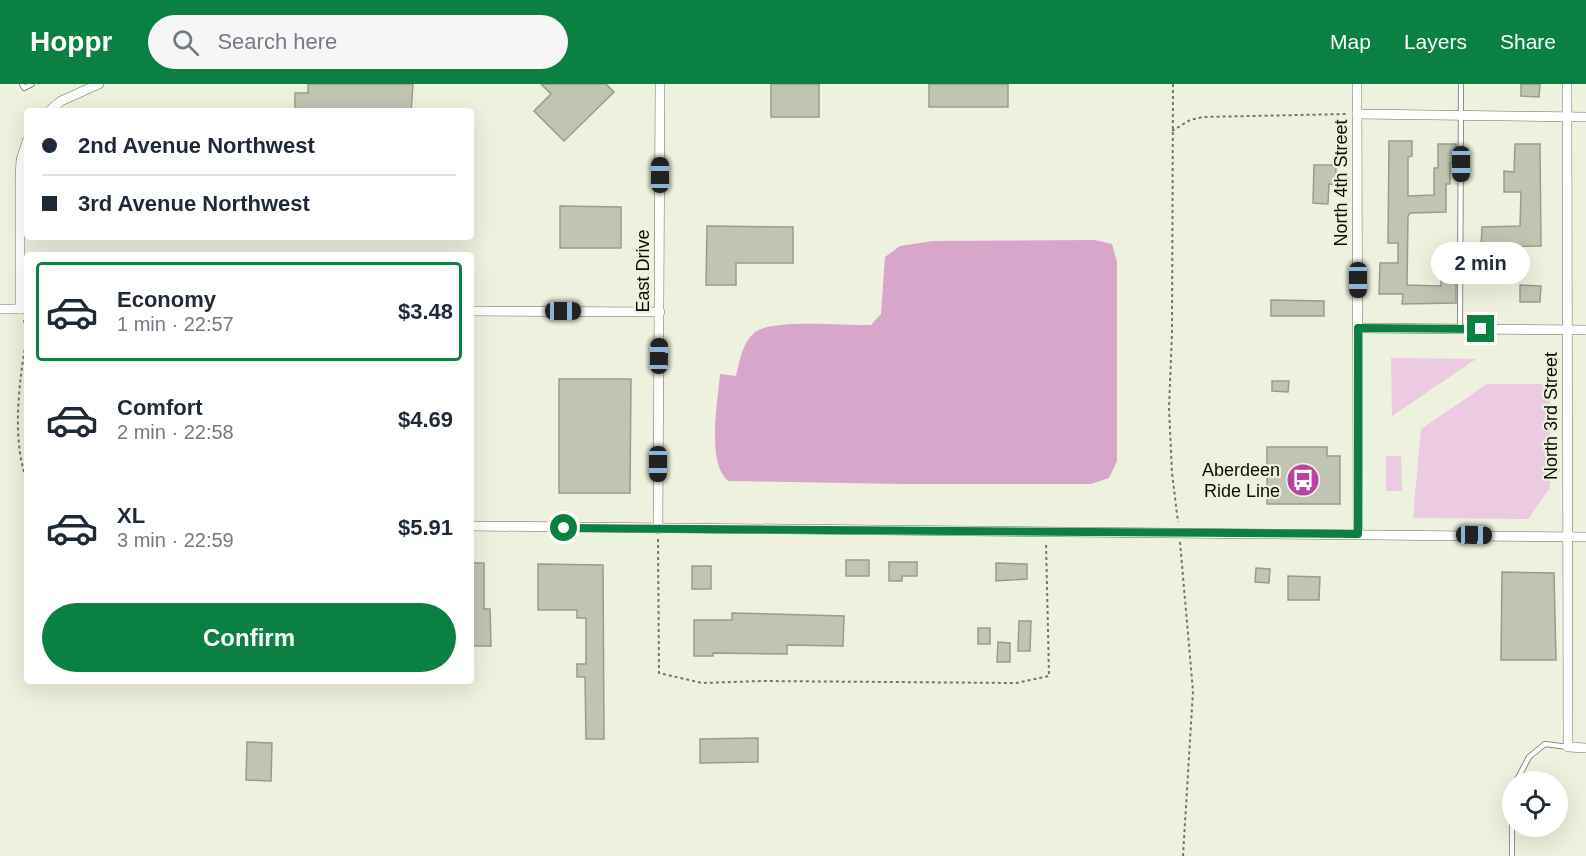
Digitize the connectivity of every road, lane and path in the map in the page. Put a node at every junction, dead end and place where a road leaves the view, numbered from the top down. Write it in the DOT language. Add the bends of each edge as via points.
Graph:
graph roads {
  1 [pos="22,84"];
  2 [pos="32,84"];
  3 [pos="99,84"];
  4 [pos="660,84"];
  5 [pos="1173,84"];
  6 [pos="1357,84"];
  7 [pos="1461,84"];
  8 [pos="1568,84"];
  9 [pos="53,108"];
  10 [pos="1357,114"];
  11 [pos="1461,116"];
  12 [pos="1567,117"];
  13 [pos="1586,117"];
  14 [pos="1172,131"];
  15 [pos="24,150"];
  16 [pos="0,309"];
  17 [pos="24,309"];
  18 [pos="474,311"];
  19 [pos="660,312"];
  20 [pos="1358,328"];
  21 [pos="1460,329"];
  22 [pos="1568,330"];
  23 [pos="1586,330"];
  24 [pos="24,362"];
  25 [pos="24,472"];
  26 [pos="474,526"];
  27 [pos="658,529"];
  28 [pos="1046,530"];
  29 [pos="1180,532"];
  30 [pos="1358,534"];
  31 [pos="1568,537"];
  32 [pos="1586,537"];
  33 [pos="1568,747"];
  34 [pos="1586,748"];
  35 [pos="1522,771"];
  36 [pos="1512,837"];
  37 [pos="1183,856"];
  38 [pos="1512,856"];
  1 -- 2 [label="lane" via="24,88"];
  3 -- 9 [label="street"];
  4 -- 19 [label="street, East Drive"];
  5 -- 14 [label="path"];
  6 -- 10 [label="street, North 4th Street"];
  7 -- 11 [label="lane"];
  8 -- 12 [label="street, North 3rd Street"];
  10 -- 11 [label="street"];
  10 -- 14 [label="path" via="1203,117"];
  10 -- 20 [label="street, North 4th Street"];
  11 -- 12 [label="street"];
  11 -- 21 [label="lane"];
  12 -- 13 [label="street"];
  12 -- 22 [label="street, North 3rd Street"];
  14 -- 29 [label="path" via="1169,408"];
  15 -- 17 [label="street" via="20,179"];
  16 -- 17 [label="street"];
  18 -- 19 [label="street"];
  19 -- 27 [label="street, East Drive"];
  20 -- 21 [label="street"];
  20 -- 30 [label="street, North 4th Street"];
  21 -- 22 [label="street"];
  22 -- 23 [label="street"];
  22 -- 31 [label="street, North 3rd Street"];
  24 -- 25 [label="path" via="18,409"];
  26 -- 27 [label="street"];
  27 -- 28 [label="street"];
  27 -- 28 [label="path" via="659,673 702,683 1016,683 1049,676"];
  28 -- 29 [label="street"];
  29 -- 30 [label="street"];
  29 -- 37 [label="path" via="1193,691"];
  30 -- 31 [label="street"];
  31 -- 32 [label="street"];
  31 -- 33 [label="street, North 3rd Street"];
  33 -- 34 [label="street"];
  33 -- 35 [label="lane" via="1545,744 1529,757"];
  36 -- 38 [label="lane"];
}
